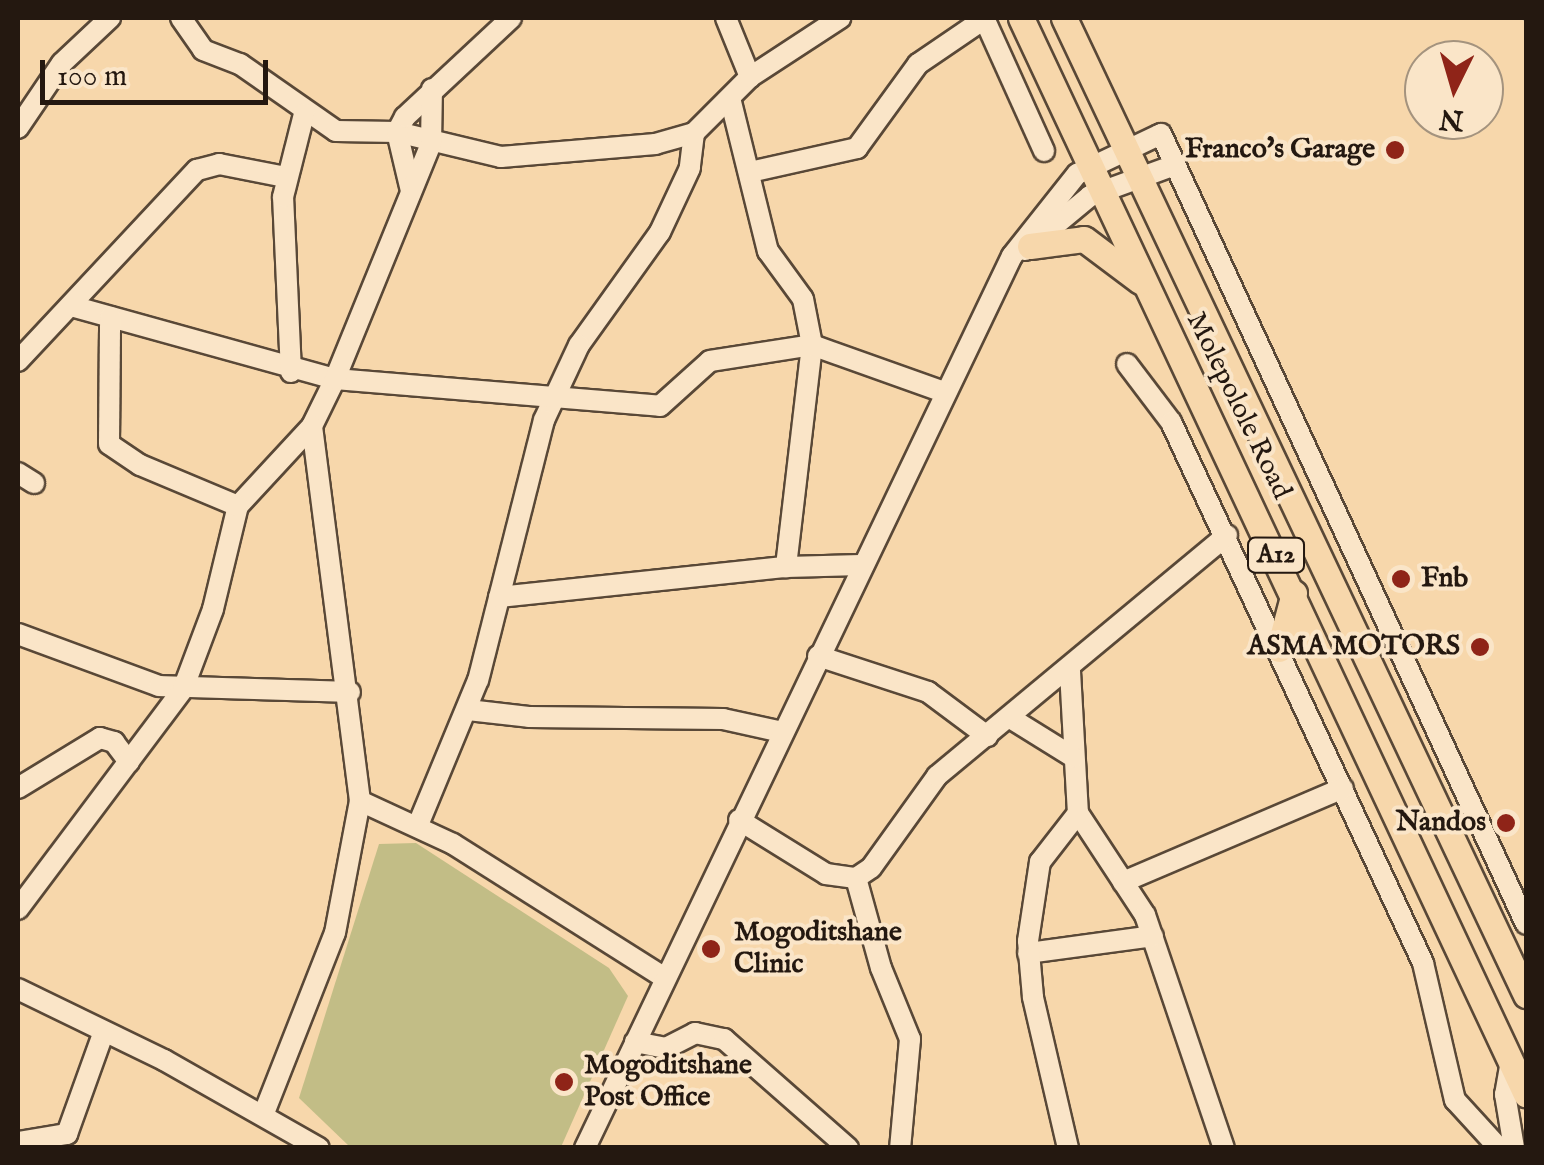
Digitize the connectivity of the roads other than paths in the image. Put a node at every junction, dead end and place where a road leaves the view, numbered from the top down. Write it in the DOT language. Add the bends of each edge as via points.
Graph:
graph roads {
  1 [pos="110,18"];
  2 [pos="180,18"];
  3 [pos="726,18"];
  4 [pos="840,18"];
  5 [pos="984,18"];
  6 [pos="1021,18"];
  7 [pos="1064,18"];
  8 [pos="502,20"];
  9 [pos="750,77"];
  10 [pos="432,90"];
  11 [pos="730,98"];
  12 [pos="304,114"];
  13 [pos="18,128"];
  14 [pos="397,132"];
  15 [pos="694,133"];
  16 [pos="432,144"];
  17 [pos="1126,150"];
  18 [pos="1044,151"];
  19 [pos="1092,164"];
  20 [pos="1175,165"];
  21 [pos="750,172"];
  22 [pos="285,177"];
  23 [pos="1140,177"];
  24 [pos="1104,190"];
  25 [pos="411,191"];
  26 [pos="1030,246"];
  27 [pos="1006,269"];
  28 [pos="1148,288"];
  29 [pos="75,307"];
  30 [pos="110,317"];
  31 [pos="812,345"];
  32 [pos="18,361"];
  33 [pos="1127,364"];
  34 [pos="291,372"];
  35 [pos="335,380"];
  36 [pos="944,392"];
  37 [pos="556,395"];
  38 [pos="312,426"];
  39 [pos="238,506"];
  40 [pos="1227,535"];
  41 [pos="861,565"];
  42 [pos="786,567"];
  43 [pos="1294,593"];
  44 [pos="499,598"];
  45 [pos="18,634"];
  46 [pos="1280,649"];
  47 [pos="818,656"];
  48 [pos="1070,671"];
  49 [pos="183,689"];
  50 [pos="350,692"];
  51 [pos="468,710"];
  52 [pos="1428,714"];
  53 [pos="1012,718"];
  54 [pos="1397,729"];
  55 [pos="782,732"];
  56 [pos="987,736"];
  57 [pos="1073,757"];
  58 [pos="129,762"];
  59 [pos="18,788"];
  60 [pos="1343,788"];
  61 [pos="360,801"];
  62 [pos="1078,813"];
  63 [pos="740,820"];
  64 [pos="1399,822"];
  65 [pos="418,825"];
  66 [pos="856,878"];
  67 [pos="1123,882"];
  68 [pos="18,909"];
  69 [pos="1526,924"];
  70 [pos="1153,936"];
  71 [pos="1028,953"];
  72 [pos="664,978"];
  73 [pos="18,989"];
  74 [pos="1526,995"];
  75 [pos="104,1031"];
  76 [pos="635,1042"];
  77 [pos="1516,1094"];
  78 [pos="1459,1106"];
  79 [pos="264,1114"];
  80 [pos="18,1142"];
  81 [pos="319,1148"];
  82 [pos="585,1148"];
  83 [pos="848,1148"];
  84 [pos="900,1148"];
  85 [pos="1068,1148"];
  86 [pos="1224,1148"];
  87 [pos="1499,1148"];
  88 [pos="1514,1148"];
  1 -- 13 [label="street" via="62,63"];
  2 -- 12 [label="street" via="203,50 240,64"];
  3 -- 9 [label="street"];
  4 -- 9 [label="street"];
  5 -- 18 [label="street"];
  5 -- 21 [label="street" via="918,64 857,148"];
  6 -- 19 [label="main road, Molepolole Road / A12"];
  7 -- 17 [label="main road, Molepolole Road / A12"];
  8 -- 10 [label="street" via="468,64"];
  9 -- 11 [label="street"];
  10 -- 14 [label="street"];
  10 -- 16 [label="street"];
  11 -- 15 [label="street"];
  11 -- 21 [label="street"];
  12 -- 14 [label="street" via="336,131"];
  12 -- 22 [label="street"];
  14 -- 16 [label="street"];
  14 -- 25 [label="street"];
  15 -- 16 [label="street" via="655,144 500,157"];
  15 -- 37 [label="street" via="690,168 654,244 592,326"];
  16 -- 25 [label="street"];
  17 -- 19 [label="street"];
  17 -- 20 [label="street" via="1161,134"];
  17 -- 23 [label="main road, Molepolole Road / A12"];
  19 -- 24 [label="main road, Molepolole Road / A12"];
  19 -- 27 [label="street" via="1053,197"];
  20 -- 23 [label="street"];
  20 -- 52 [label="street"];
  21 -- 31 [label="street" via="768,251 803,299"];
  22 -- 29 [label="street" via="206,164"];
  22 -- 34 [label="street" via="281,236"];
  23 -- 24 [label="street"];
  23 -- 54 [label="main road, Molepolole Road / A12"];
  24 -- 26 [label="street"];
  24 -- 28 [label="main road, Molepolole Road / A12"];
  25 -- 35 [label="street"];
  26 -- 27 [label="street"];
  26 -- 28 [label="main road" via="1084,239"];
  27 -- 36 [label="street"];
  28 -- 43 [label="main road, Molepolole Road / A12"];
  29 -- 30 [label="street"];
  29 -- 32 [label="street"];
  30 -- 34 [label="street"];
  30 -- 39 [label="street" via="109,444"];
  31 -- 36 [label="street"];
  31 -- 37 [label="street" via="710,361 660,406"];
  31 -- 42 [label="street"];
  33 -- 40 [label="street" via="1172,422"];
  34 -- 35 [label="street"];
  35 -- 37 [label="street"];
  35 -- 38 [label="street"];
  36 -- 41 [label="street"];
  37 -- 44 [label="street" via="534,447"];
  38 -- 39 [label="street"];
  38 -- 50 [label="street"];
  39 -- 49 [label="street" via="213,609"];
  40 -- 46 [label="street"];
  40 -- 48 [label="street"];
  41 -- 42 [label="street"];
  41 -- 47 [label="street"];
  42 -- 44 [label="street"];
  43 -- 46 [label="main road"];
  43 -- 64 [label="main road, Molepolole Road / A12"];
  44 -- 51 [label="street"];
  45 -- 49 [label="street" via="130,678"];
  46 -- 60 [label="street"];
  47 -- 55 [label="street"];
  47 -- 56 [label="street" via="928,692"];
  48 -- 53 [label="street"];
  48 -- 57 [label="street"];
  49 -- 50 [label="street"];
  49 -- 58 [label="street"];
  50 -- 61 [label="street"];
  51 -- 55 [label="street" via="723,719"];
  51 -- 65 [label="street"];
  52 -- 54 [label="street"];
  52 -- 69 [label="street"];
  53 -- 56 [label="street"];
  53 -- 57 [label="street"];
  54 -- 64 [label="main road" via="1384,744"];
  54 -- 74 [label="main road, Molepolole Road / A12"];
  55 -- 63 [label="street"];
  56 -- 66 [label="street" via="921,792 871,868"];
  57 -- 62 [label="street"];
  58 -- 59 [label="street" via="114,742 100,738"];
  58 -- 68 [label="street"];
  60 -- 67 [label="street"];
  60 -- 78 [label="street" via="1423,963"];
  61 -- 65 [label="street"];
  61 -- 79 [label="street" via="335,933"];
  62 -- 67 [label="street"];
  62 -- 71 [label="street" via="1040,862"];
  63 -- 66 [label="street" via="826,874"];
  63 -- 72 [label="street"];
  64 -- 77 [label="main road, Molepolole Road / A12" via="1511,1061"];
  65 -- 72 [label="street"];
  66 -- 84 [label="street" via="880,968 910,1039"];
  67 -- 70 [label="street"];
  70 -- 71 [label="street"];
  70 -- 86 [label="street"];
  71 -- 85 [label="street"];
  72 -- 76 [label="street"];
  73 -- 75 [label="street"];
  75 -- 79 [label="street"];
  75 -- 80 [label="street" via="67,1134"];
  76 -- 82 [label="street"];
  76 -- 83 [label="street" via="666,1048 695,1033 724,1039"];
  77 -- 78 [label="street" via="1484,1112"];
  77 -- 88 [label="street"];
  78 -- 87 [label="street"];
  79 -- 81 [label="street"];
}
